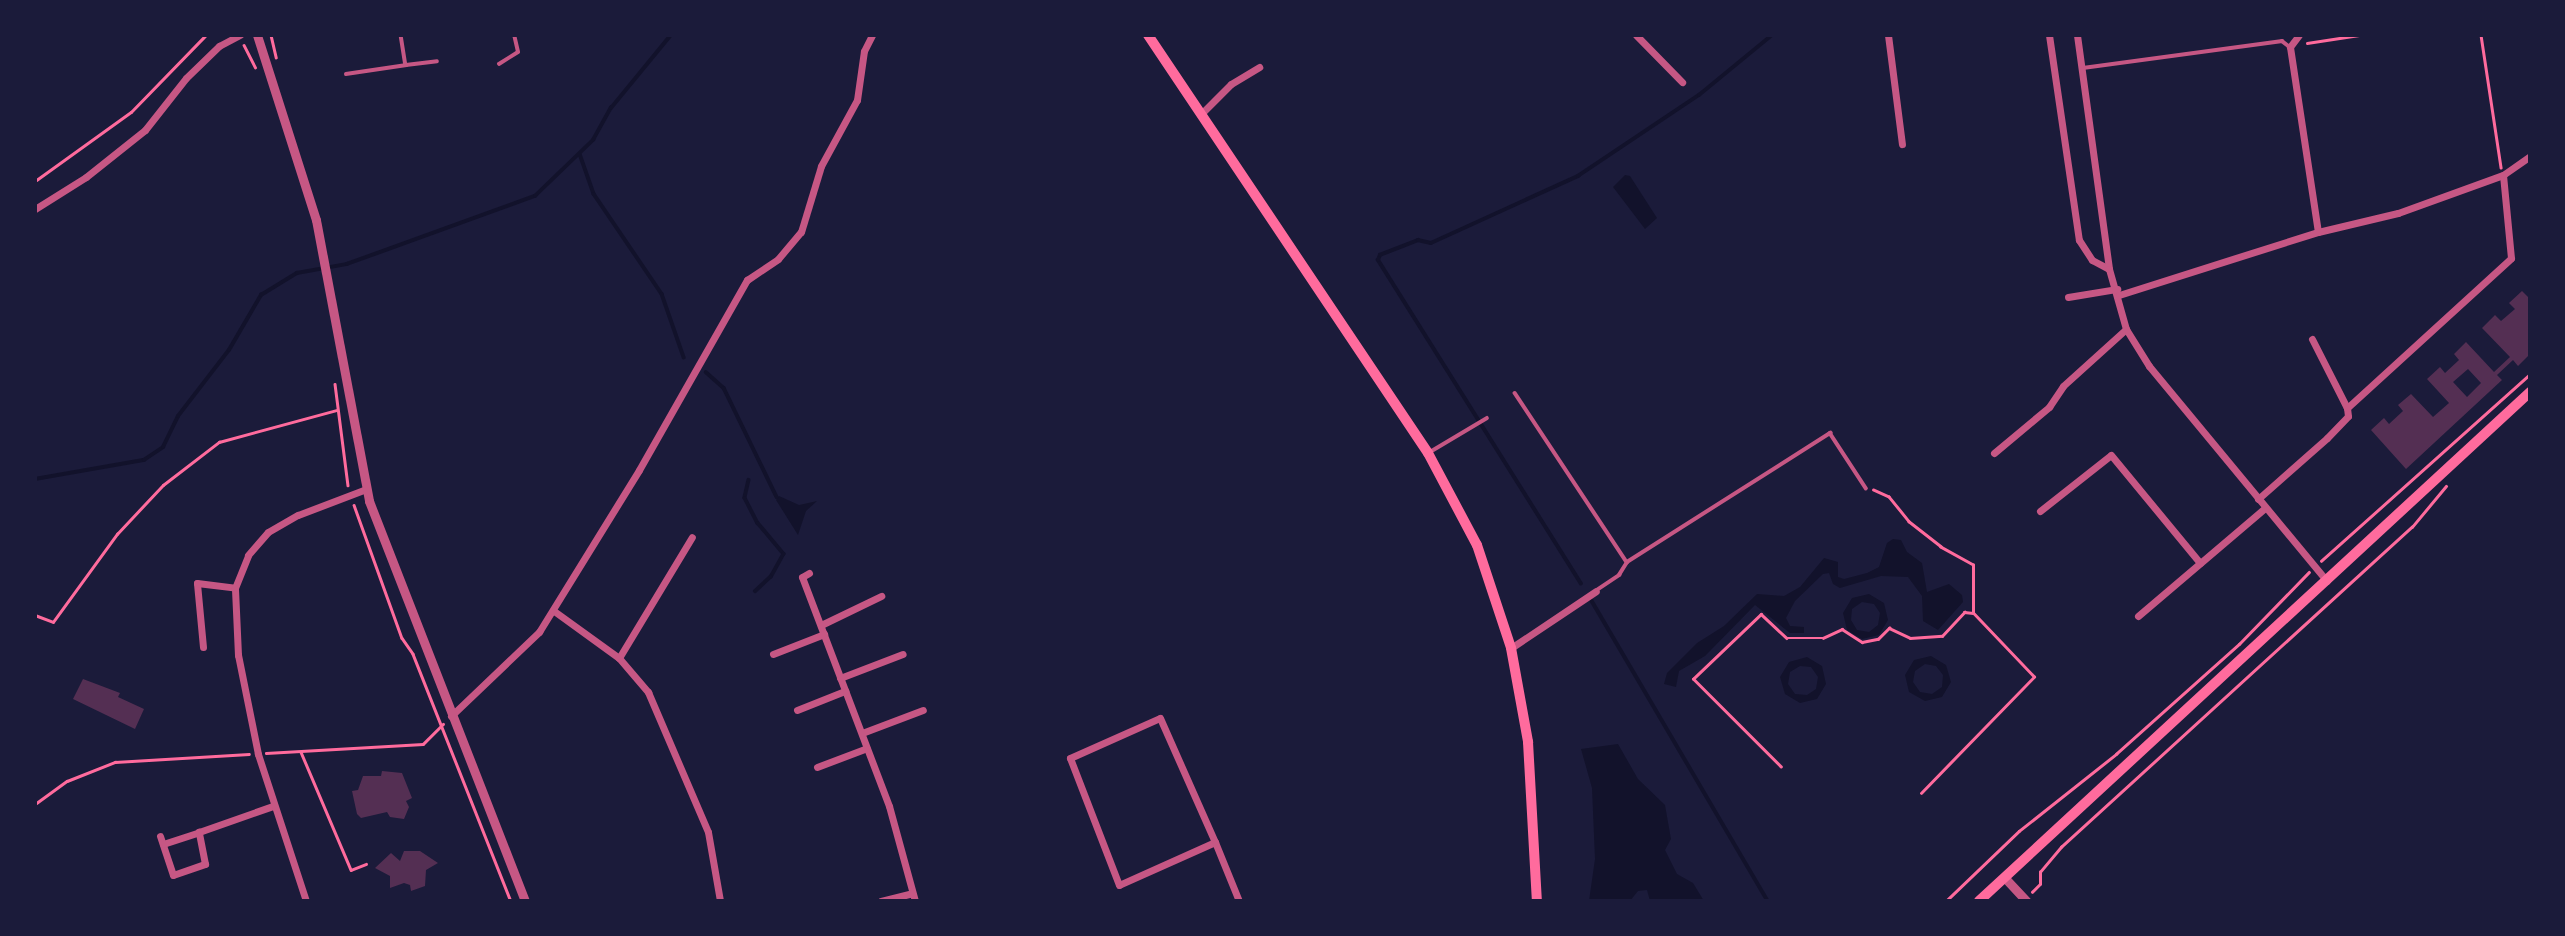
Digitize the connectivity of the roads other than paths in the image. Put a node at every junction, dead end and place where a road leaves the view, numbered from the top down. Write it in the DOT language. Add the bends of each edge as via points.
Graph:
graph roads {
  1 [pos="240,35"];
  2 [pos="257,35"];
  3 [pos="401,35"];
  4 [pos="514,35"];
  5 [pos="872,35"];
  6 [pos="1148,35"];
  7 [pos="1637,35"];
  8 [pos="1888,35"];
  9 [pos="2049,35"];
  10 [pos="2077,35"];
  11 [pos="2299,35"];
  12 [pos="2290,47"];
  13 [pos="438,61"];
  14 [pos="499,64"];
  15 [pos="406,65"];
  16 [pos="1259,67"];
  17 [pos="2083,68"];
  18 [pos="346,74"];
  19 [pos="1682,82"];
  20 [pos="1200,114"];
  21 [pos="1902,144"];
  22 [pos="2530,156"];
  23 [pos="2502,176"];
  24 [pos="35,209"];
  25 [pos="2318,232"];
  26 [pos="2109,269"];
  27 [pos="2118,292"];
  28 [pos="2068,297"];
  29 [pos="2126,329"];
  30 [pos="2312,339"];
  31 [pos="2530,392"];
  32 [pos="1515,393"];
  33 [pos="2348,412"];
  34 [pos="1487,418"];
  35 [pos="1428,453"];
  36 [pos="1994,453"];
  37 [pos="1866,488"];
  38 [pos="366,489"];
  39 [pos="2258,499"];
  40 [pos="2265,508"];
  41 [pos="2040,511"];
  42 [pos="692,537"];
  43 [pos="1627,562"];
  44 [pos="2200,563"];
  45 [pos="809,573"];
  46 [pos="2327,581"];
  47 [pos="235,588"];
  48 [pos="1596,591"];
  49 [pos="881,596"];
  50 [pos="554,611"];
  51 [pos="2138,616"];
  52 [pos="821,625"];
  53 [pos="824,634"];
  54 [pos="203,647"];
  55 [pos="1511,648"];
  56 [pos="773,654"];
  57 [pos="903,654"];
  58 [pos="619,658"];
  59 [pos="841,678"];
  60 [pos="845,691"];
  61 [pos="797,710"];
  62 [pos="923,710"];
  63 [pos="450,717"];
  64 [pos="862,733"];
  65 [pos="867,748"];
  66 [pos="817,767"];
  67 [pos="273,806"];
  68 [pos="199,832"];
  69 [pos="160,836"];
  70 [pos="1215,842"];
  71 [pos="163,844"];
  72 [pos="2004,877"];
  73 [pos="913,897"];
  74 [pos="306,901"];
  75 [pos="525,901"];
  76 [pos="720,901"];
  77 [pos="881,901"];
  78 [pos="1238,901"];
  79 [pos="1537,901"];
  80 [pos="1979,901"];
  81 [pos="2026,901"];
  1 -- 24 [label="street" via="219,46 186,78 145,130 86,177"];
  2 -- 38 [label="street" via="324,257"];
  3 -- 15 [label="lane"];
  4 -- 14 [label="lane" via="518,52"];
  5 -- 50 [label="street" via="864,51 856,100 821,166 801,232 778,259 747,280"];
  6 -- 20 [label="main road"];
  7 -- 19 [label="street"];
  8 -- 21 [label="street"];
  9 -- 26 [label="street" via="2079,240 2092,260"];
  10 -- 17 [label="street"];
  11 -- 12 [label="street"];
  12 -- 17 [label="lane" via="2282,41"];
  12 -- 25 [label="street"];
  13 -- 15 [label="lane"];
  15 -- 18 [label="lane"];
  16 -- 20 [label="street" via="1231,84"];
  17 -- 26 [label="street"];
  20 -- 35 [label="main road"];
  22 -- 23 [label="street"];
  23 -- 25 [label="street" via="2398,213"];
  23 -- 33 [label="street" via="2511,258"];
  25 -- 27 [label="street"];
  26 -- 27 [label="street"];
  27 -- 28 [label="street"];
  27 -- 29 [label="street"];
  29 -- 36 [label="street" via="2063,386 2049,407"];
  29 -- 39 [label="street" via="2149,366"];
  30 -- 33 [label="street"];
  31 -- 46 [label="main road"];
  32 -- 43 [label="lane"];
  33 -- 39 [label="street"];
  34 -- 35 [label="lane"];
  35 -- 55 [label="main road" via="1477,545"];
  37 -- 43 [label="lane" via="1830,433"];
  38 -- 47 [label="street" via="298,515 268,532 248,555"];
  38 -- 63 [label="street" via="384,549"];
  39 -- 40 [label="street"];
  40 -- 44 [label="street"];
  40 -- 46 [label="street"];
  41 -- 44 [label="street" via="2111,455"];
  42 -- 58 [label="street"];
  43 -- 48 [label="lane" via="1619,575"];
  44 -- 51 [label="street"];
  45 -- 52 [label="street" via="802,577"];
  46 -- 72 [label="main road"];
  47 -- 54 [label="street" via="197,583"];
  47 -- 67 [label="street" via="238,655"];
  48 -- 55 [label="street"];
  49 -- 52 [label="street"];
  50 -- 58 [label="street"];
  50 -- 63 [label="street" via="520,654 457,705"];
  52 -- 53 [label="street"];
  53 -- 56 [label="street"];
  53 -- 59 [label="street"];
  55 -- 79 [label="main road" via="1528,742"];
  57 -- 59 [label="street"];
  58 -- 76 [label="street" via="648,692 684,769 708,832"];
  59 -- 60 [label="street"];
  60 -- 61 [label="street"];
  60 -- 64 [label="street"];
  62 -- 64 [label="street"];
  63 -- 75 [label="street"];
  64 -- 65 [label="street"];
  65 -- 66 [label="street"];
  65 -- 73 [label="street" via="889,806"];
  67 -- 68 [label="street"];
  67 -- 74 [label="street"];
  68 -- 71 [label="street"];
  68 -- 71 [label="street" via="205,864 173,875"];
  69 -- 71 [label="street"];
  70 -- 70 [label="street" via="1160,718 1070,758 1119,884"];
  70 -- 78 [label="street"];
  72 -- 80 [label="main road"];
  72 -- 81 [label="street"];
  73 -- 77 [label="street"];
}
